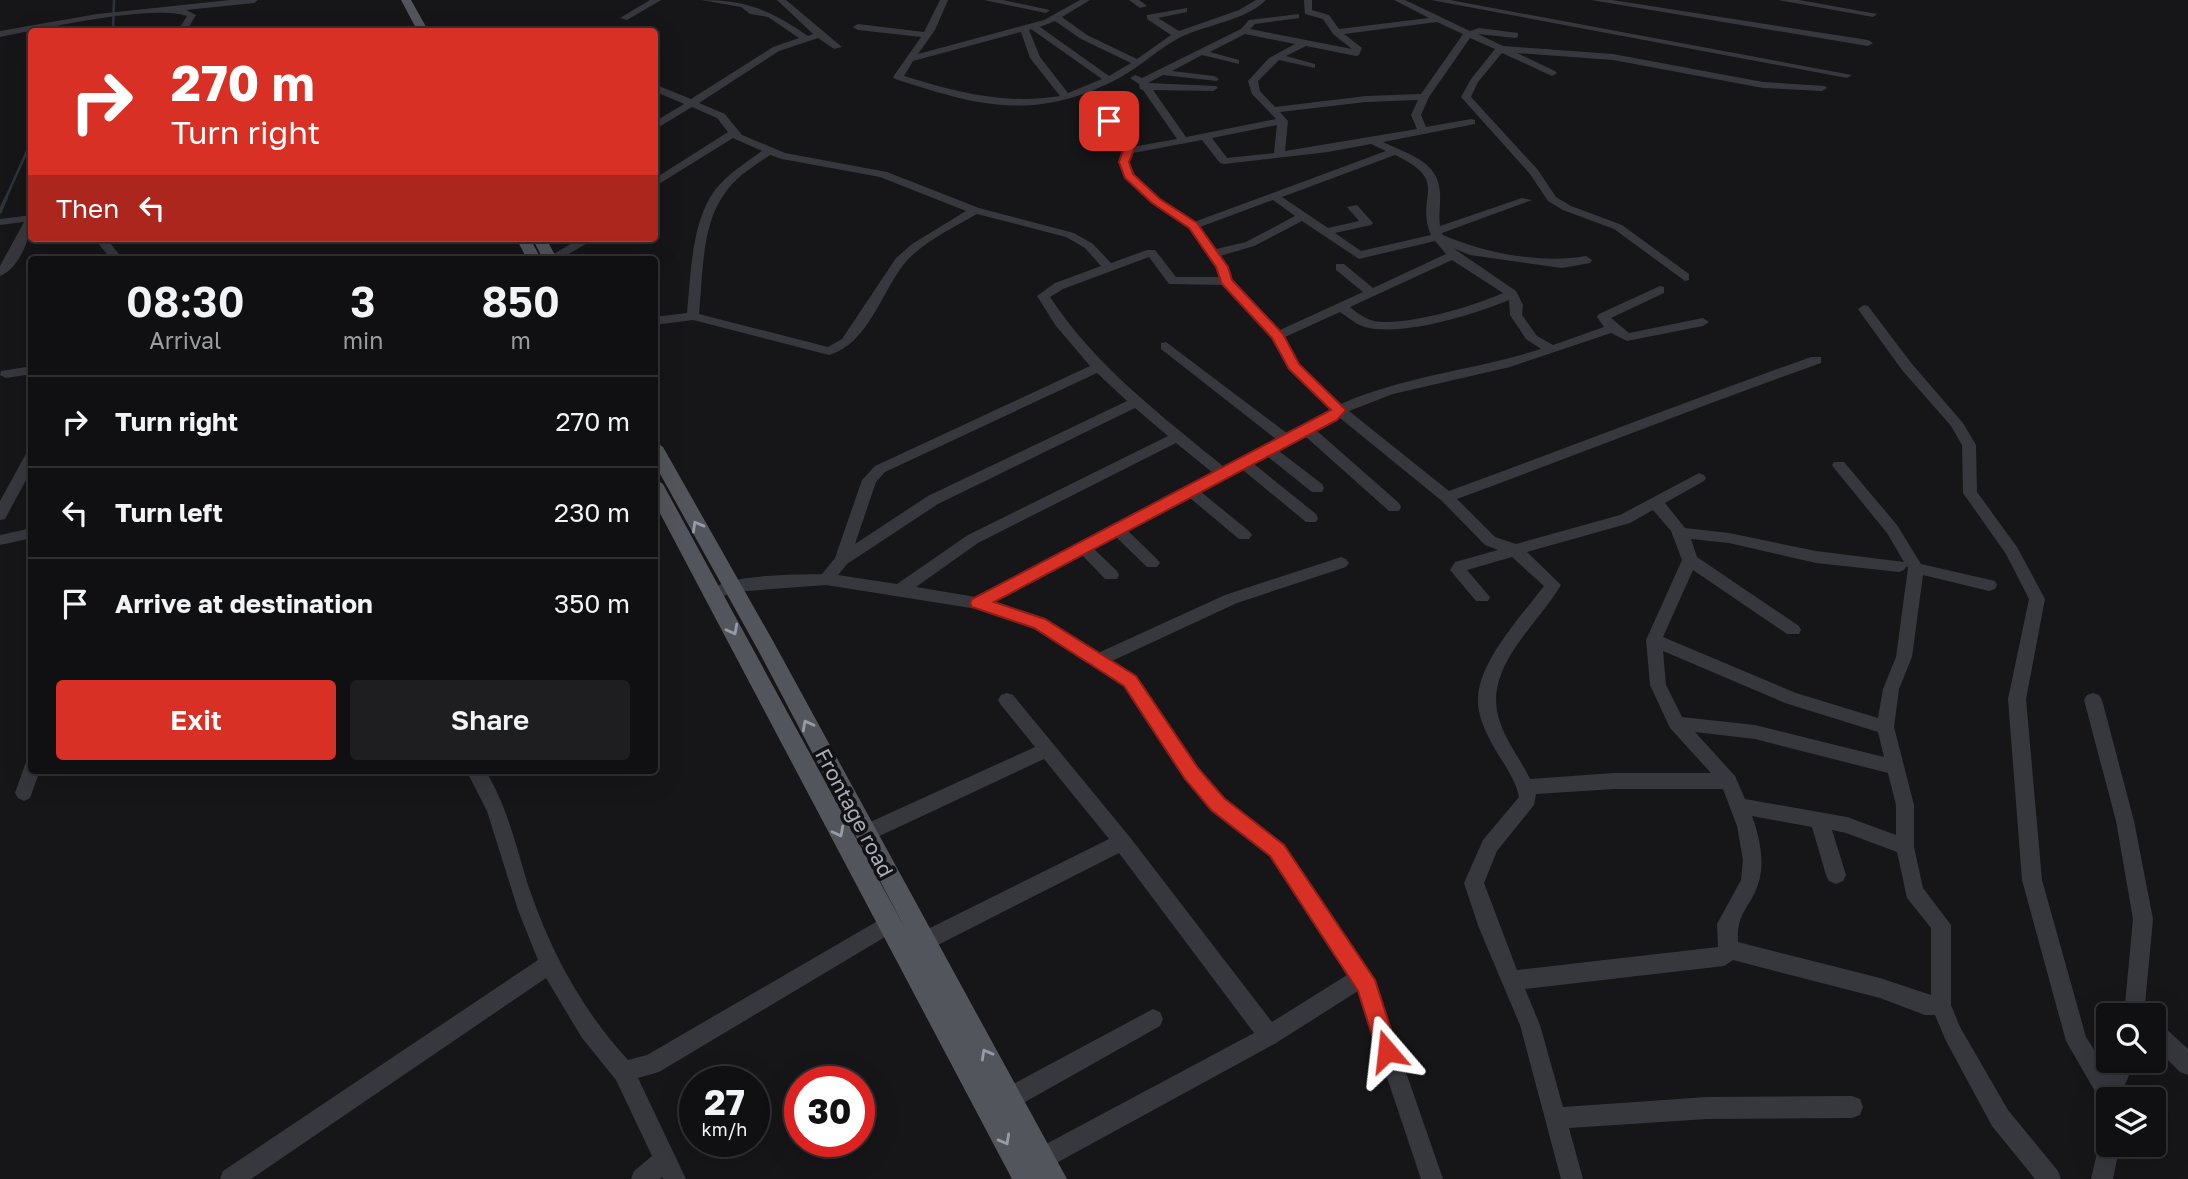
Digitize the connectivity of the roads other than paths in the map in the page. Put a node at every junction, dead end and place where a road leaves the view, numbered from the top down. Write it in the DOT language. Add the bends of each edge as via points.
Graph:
graph roads {
  1 [pos="191,0"];
  2 [pos="254,0"];
  3 [pos="395,0"];
  4 [pos="406,0"];
  5 [pos="657,0"];
  6 [pos="705,0"];
  7 [pos="781,0"];
  8 [pos="944,0"];
  9 [pos="988,0"];
  10 [pos="1086,0"];
  11 [pos="1133,0"];
  12 [pos="1262,0"];
  13 [pos="1308,0"];
  14 [pos="1398,0"];
  15 [pos="1435,0"];
  16 [pos="1595,0"];
  17 [pos="1782,0"];
  18 [pos="113,2"];
  19 [pos="1143,6"];
  20 [pos="177,10"];
  21 [pos="1046,10"];
  22 [pos="1184,10"];
  23 [pos="1873,14"];
  24 [pos="110,16"];
  25 [pos="1296,16"];
  26 [pos="624,18"];
  27 [pos="1057,18"];
  28 [pos="1435,20"];
  29 [pos="858,27"];
  30 [pos="1029,27"];
  31 [pos="37,28"];
  32 [pos="184,28"];
  33 [pos="409,28"];
  34 [pos="422,28"];
  35 [pos="28,29"];
  36 [pos="1244,32"];
  37 [pos="1336,32"];
  38 [pos="0,34"];
  39 [pos="1468,34"];
  40 [pos="819,35"];
  41 [pos="926,35"];
  42 [pos="1178,35"];
  43 [pos="1515,35"];
  44 [pos="805,38"];
  45 [pos="1304,43"];
  46 [pos="1868,43"];
  47 [pos="837,47"];
  48 [pos="1500,49"];
  49 [pos="1204,53"];
  50 [pos="1356,53"];
  51 [pos="1279,57"];
  52 [pos="908,60"];
  53 [pos="1136,62"];
  54 [pos="1236,62"];
  55 [pos="1338,63"];
  56 [pos="1312,66"];
  57 [pos="1163,72"];
  58 [pos="1123,73"];
  59 [pos="1552,73"];
  60 [pos="1847,75"];
  61 [pos="1110,80"];
  62 [pos="1143,85"];
  63 [pos="658,89"];
  64 [pos="1822,89"];
  65 [pos="1424,97"];
  66 [pos="1067,98"];
  67 [pos="693,103"];
  68 [pos="1271,110"];
  69 [pos="1109,121"];
  70 [pos="1283,121"];
  71 [pos="1471,122"];
  72 [pos="658,125"];
  73 [pos="1422,129"];
  74 [pos="733,132"];
  75 [pos="1203,135"];
  76 [pos="1182,139"];
  77 [pos="1372,141"];
  78 [pos="769,150"];
  79 [pos="1129,150"];
  80 [pos="1391,153"];
  81 [pos="1279,154"];
  82 [pos="658,181"];
  83 [pos="1274,196"];
  84 [pos="1526,200"];
  85 [pos="1353,207"];
  86 [pos="975,210"];
  87 [pos="1303,216"];
  88 [pos="28,218"];
  89 [pos="4,222"];
  90 [pos="28,224"];
  91 [pos="1193,226"];
  92 [pos="1326,232"];
  93 [pos="1436,234"];
  94 [pos="103,242"];
  95 [pos="583,242"];
  96 [pos="1212,254"];
  97 [pos="1453,255"];
  98 [pos="115,256"];
  99 [pos="557,256"];
  100 [pos="1586,260"];
  101 [pos="1340,267"];
  102 [pos="1109,268"];
  103 [pos="0,272"];
  104 [pos="1685,277"];
  105 [pos="1227,281"];
  106 [pos="1660,290"];
  107 [pos="1372,293"];
  108 [pos="1512,294"];
  109 [pos="1342,307"];
  110 [pos="1864,309"];
  111 [pos="693,316"];
  112 [pos="658,320"];
  113 [pos="1703,322"];
  114 [pos="1612,328"];
  115 [pos="1278,336"];
  116 [pos="1166,346"];
  117 [pos="1551,349"];
  118 [pos="1816,360"];
  119 [pos="1097,368"];
  120 [pos="28,371"];
  121 [pos="6,374"];
  122 [pos="1136,402"];
  123 [pos="1339,410"];
  124 [pos="1307,430"];
  125 [pos="1178,436"];
  126 [pos="1287,441"];
  127 [pos="1269,450"];
  128 [pos="658,455"];
  129 [pos="28,462"];
  130 [pos="1244,463"];
  131 [pos="1839,465"];
  132 [pos="1223,474"];
  133 [pos="1699,478"];
  134 [pos="1317,488"];
  135 [pos="658,490"];
  136 [pos="1191,491"];
  137 [pos="1447,497"];
  138 [pos="1655,503"];
  139 [pos="1394,507"];
  140 [pos="0,515"];
  141 [pos="1311,517"];
  142 [pos="1117,529"];
  143 [pos="1681,533"];
  144 [pos="28,534"];
  145 [pos="1244,535"];
  146 [pos="0,540"];
  147 [pos="1083,547"];
  148 [pos="1513,549"];
  149 [pos="842,559"];
  150 [pos="1690,560"];
  151 [pos="1152,563"];
  152 [pos="1340,563"];
  153 [pos="1907,567"];
  154 [pos="1111,575"];
  155 [pos="826,579"];
  156 [pos="1989,585"];
  157 [pos="722,590"];
  158 [pos="901,590"];
  159 [pos="1482,597"];
  160 [pos="978,603"];
  161 [pos="1793,630"];
  162 [pos="1654,640"];
  163 [pos="1100,659"];
  164 [pos="1007,699"];
  165 [pos="2093,700"];
  166 [pos="1676,723"];
  167 [pos="1885,727"];
  168 [pos="1048,750"];
  169 [pos="1895,767"];
  170 [pos="30,774"];
  171 [pos="478,774"];
  172 [pos="1729,781"];
  173 [pos="1527,787"];
  174 [pos="24,793"];
  175 [pos="1738,806"];
  176 [pos="1819,819"];
  177 [pos="864,834"];
  178 [pos="1122,842"];
  179 [pos="1905,847"];
  180 [pos="1836,875"];
  181 [pos="888,925"];
  182 [pos="925,942"];
  183 [pos="1727,949"];
  184 [pos="550,964"];
  185 [pos="1361,978"];
  186 [pos="1514,980"];
  187 [pos="2137,1003"];
  188 [pos="1941,1005"];
  189 [pos="1153,1019"];
  190 [pos="1269,1036"];
  191 [pos="2166,1043"];
  192 [pos="2188,1064"];
  193 [pos="624,1072"];
  194 [pos="2105,1087"];
  195 [pos="1010,1098"];
  196 [pos="1853,1107"];
  197 [pos="1558,1118"];
  198 [pos="2106,1157"];
  199 [pos="1041,1159"];
  200 [pos="670,1169"];
  201 [pos="231,1179"];
  202 [pos="642,1179"];
  203 [pos="1027,1179"];
  204 [pos="1052,1179"];
  205 [pos="1432,1179"];
  206 [pos="1572,1179"];
  207 [pos="2050,1179"];
  208 [pos="2102,1179"];
  1 -- 20 [label="street"];
  2 -- 20 [label="street"];
  3 -- 33 [label="main road"];
  4 -- 34 [label="main road"];
  5 -- 26 [label="street"];
  6 -- 44 [label="street" via="744,5 771,15"];
  7 -- 40 [label="street"];
  8 -- 41 [label="street"];
  9 -- 21 [label="street"];
  10 -- 27 [label="street"];
  11 -- 19 [label="street"];
  12 -- 42 [label="street" via="1231,18"];
  13 -- 37 [label="street" via="1308,12 1326,17"];
  14 -- 28 [label="street"];
  15 -- 60 [label="street"];
  16 -- 46 [label="street"];
  17 -- 23 [label="street"];
  18 -- 24 [label="street"];
  20 -- 24 [label="street"];
  20 -- 32 [label="street" via="192,15"];
  22 -- 42 [label="street" via="1150,17"];
  24 -- 31 [label="street"];
  25 -- 36 [label="street" via="1260,19"];
  27 -- 30 [label="street"];
  27 -- 53 [label="street"];
  28 -- 37 [label="street"];
  28 -- 39 [label="street"];
  29 -- 41 [label="street"];
  30 -- 52 [label="street"];
  30 -- 61 [label="street"];
  30 -- 66 [label="street" via="1035,58"];
  35 -- 38 [label="street"];
  36 -- 45 [label="street"];
  36 -- 49 [label="street"];
  37 -- 50 [label="street" via="1357,48"];
  39 -- 43 [label="street"];
  39 -- 48 [label="street"];
  39 -- 65 [label="street"];
  40 -- 44 [label="street"];
  40 -- 47 [label="street"];
  41 -- 52 [label="street"];
  42 -- 53 [label="street"];
  44 -- 67 [label="street" via="776,49"];
  45 -- 50 [label="street"];
  45 -- 51 [label="street"];
  48 -- 59 [label="street"];
  48 -- 64 [label="street" via="1613,57 1763,85"];
  48 -- 104 [label="street" via="1466,97 1484,120 1508,142 1552,199 1618,227"];
  49 -- 54 [label="street"];
  49 -- 57 [label="street"];
  50 -- 55 [label="street"];
  51 -- 56 [label="street"];
  51 -- 68 [label="street" via="1252,81 1255,92"];
  52 -- 66 [label="street" via="898,77 947,92 1025,106"];
  53 -- 58 [label="street"];
  57 -- 62 [label="street"];
  57 -- 62 [label="street" via="1213,83"];
  58 -- 61 [label="street"];
  58 -- 62 [label="street"];
  61 -- 66 [label="street"];
  62 -- 76 [label="street"];
  63 -- 67 [label="street"];
  65 -- 68 [label="street"];
  65 -- 73 [label="street" via="1416,115"];
  67 -- 72 [label="street"];
  67 -- 74 [label="street" via="721,116"];
  68 -- 70 [label="street"];
  69 -- 79 [label="street"];
  70 -- 75 [label="street"];
  70 -- 81 [label="street"];
  71 -- 73 [label="street"];
  73 -- 77 [label="street"];
  74 -- 78 [label="street"];
  74 -- 82 [label="street"];
  75 -- 76 [label="street"];
  75 -- 81 [label="street" via="1224,160"];
  76 -- 79 [label="street"];
  77 -- 80 [label="street"];
  77 -- 81 [label="street"];
  78 -- 86 [label="street" via="832,167 883,174"];
  78 -- 111 [label="street" via="717,196 697,257"];
  79 -- 91 [label="street" via="1124,162 1128,175"];
  80 -- 83 [label="street"];
  80 -- 93 [label="street" via="1430,173 1435,187 1431,213"];
  83 -- 87 [label="street"];
  83 -- 91 [label="street"];
  84 -- 93 [label="street"];
  85 -- 92 [label="street" via="1367,223"];
  86 -- 102 [label="street" via="1070,235"];
  86 -- 111 [label="street" via="900,261 837,349 830,351"];
  87 -- 92 [label="street"];
  87 -- 96 [label="street" via="1250,244"];
  88 -- 89 [label="street"];
  90 -- 103 [label="street"];
  91 -- 96 [label="street"];
  92 -- 93 [label="street" via="1359,255"];
  93 -- 97 [label="street"];
  93 -- 100 [label="street" via="1470,251 1562,264"];
  94 -- 98 [label="street"];
  95 -- 99 [label="street"];
  96 -- 105 [label="street"];
  97 -- 107 [label="street"];
  97 -- 108 [label="street"];
  101 -- 107 [label="street"];
  102 -- 105 [label="street" via="1151,252 1173,281"];
  102 -- 119 [label="street" via="1043,296 1058,323"];
  105 -- 115 [label="street"];
  106 -- 114 [label="street" via="1604,315"];
  107 -- 109 [label="street"];
  108 -- 109 [label="street" via="1495,303 1399,325 1369,324"];
  108 -- 117 [label="street" via="1516,316 1532,339"];
  109 -- 115 [label="street"];
  110 -- 194 [label="street" via="1969,445 1970,493 2012,551 2037,600 2017,699 2032,880 2077,1041"];
  111 -- 112 [label="street"];
  113 -- 114 [label="street" via="1627,337"];
  114 -- 117 [label="street"];
  115 -- 123 [label="street" via="1293,366"];
  116 -- 126 [label="street"];
  117 -- 123 [label="street" via="1379,394"];
  118 -- 137 [label="street"];
  119 -- 122 [label="street"];
  119 -- 149 [label="street" via="880,469 869,480"];
  120 -- 121 [label="street"];
  122 -- 125 [label="street"];
  122 -- 149 [label="street" via="933,500"];
  123 -- 124 [label="street"];
  123 -- 137 [label="street"];
  124 -- 126 [label="street"];
  124 -- 139 [label="street"];
  125 -- 132 [label="street"];
  125 -- 158 [label="street" via="973,539"];
  126 -- 127 [label="street"];
  127 -- 130 [label="street"];
  127 -- 134 [label="street"];
  157 -- 128 [label="main road, Frontage road, one-way"];
  129 -- 140 [label="street"];
  130 -- 132 [label="street"];
  130 -- 141 [label="street"];
  131 -- 153 [label="street" via="1892,529"];
  132 -- 136 [label="street"];
  133 -- 138 [label="street"];
  135 -- 157 [label="main road"];
  136 -- 142 [label="street"];
  136 -- 145 [label="street"];
  137 -- 148 [label="street" via="1490,541"];
  138 -- 143 [label="street"];
  138 -- 148 [label="street" via="1625,519"];
  142 -- 147 [label="street"];
  142 -- 151 [label="street"];
  143 -- 150 [label="street"];
  143 -- 153 [label="street" via="1816,557"];
  144 -- 146 [label="street"];
  147 -- 154 [label="street"];
  147 -- 160 [label="street"];
  148 -- 159 [label="street" via="1458,568"];
  148 -- 173 [label="street" via="1553,586 1508,648 1487,692 1490,721 1507,760"];
  149 -- 155 [label="street"];
  150 -- 161 [label="street"];
  150 -- 162 [label="street"];
  152 -- 163 [label="street" via="1231,599"];
  153 -- 156 [label="street"];
  153 -- 167 [label="street" via="1904,657 1891,689"];
  155 -- 157 [label="street"];
  155 -- 158 [label="street"];
  177 -- 157 [label="main road, Frontage road, one-way"];
  157 -- 181 [label="main road, one-way"];
  158 -- 160 [label="street"];
  160 -- 163 [label="street" via="1040,624"];
  162 -- 166 [label="street" via="1658,685"];
  162 -- 167 [label="street" via="1791,698"];
  163 -- 185 [label="street" via="1130,681 1218,804 1277,850"];
  164 -- 168 [label="street"];
  165 -- 187 [label="street" via="2125,821 2143,919"];
  166 -- 169 [label="street" via="1755,732"];
  166 -- 172 [label="street"];
  167 -- 169 [label="street"];
  168 -- 177 [label="street"];
  168 -- 178 [label="street"];
  169 -- 179 [label="street" via="1905,805"];
  170 -- 174 [label="street"];
  171 -- 184 [label="street" via="490,791 520,889"];
  172 -- 173 [label="street"];
  172 -- 175 [label="street"];
  173 -- 186 [label="street" via="1528,799 1490,846 1474,883"];
  175 -- 176 [label="street"];
  175 -- 183 [label="street" via="1752,860 1750,881 1727,924"];
  176 -- 179 [label="street"];
  176 -- 180 [label="street"];
  177 -- 182 [label="main road, Frontage road"];
  178 -- 182 [label="street"];
  178 -- 190 [label="street"];
  179 -- 188 [label="street" via="1914,892 1941,925"];
  181 -- 193 [label="street" via="651,1064"];
  181 -- 203 [label="main road, one-way"];
  195 -- 182 [label="main road, Frontage road, one-way"];
  183 -- 186 [label="street" via="1724,956"];
  183 -- 188 [label="street" via="1880,988 1925,1005"];
  184 -- 193 [label="street" via="579,1017"];
  184 -- 201 [label="street"];
  185 -- 190 [label="street"];
  185 -- 205 [label="street"];
  186 -- 197 [label="street"];
  188 -- 207 [label="street" via="2000,1118"];
  189 -- 195 [label="street"];
  190 -- 199 [label="street"];
  191 -- 192 [label="street"];
  193 -- 200 [label="street"];
  195 -- 199 [label="main road, Frontage road"];
  196 -- 197 [label="street" via="1707,1108"];
  197 -- 206 [label="street"];
  198 -- 208 [label="street"];
  199 -- 204 [label="main road, Frontage road"];
  200 -- 202 [label="street"];
}
